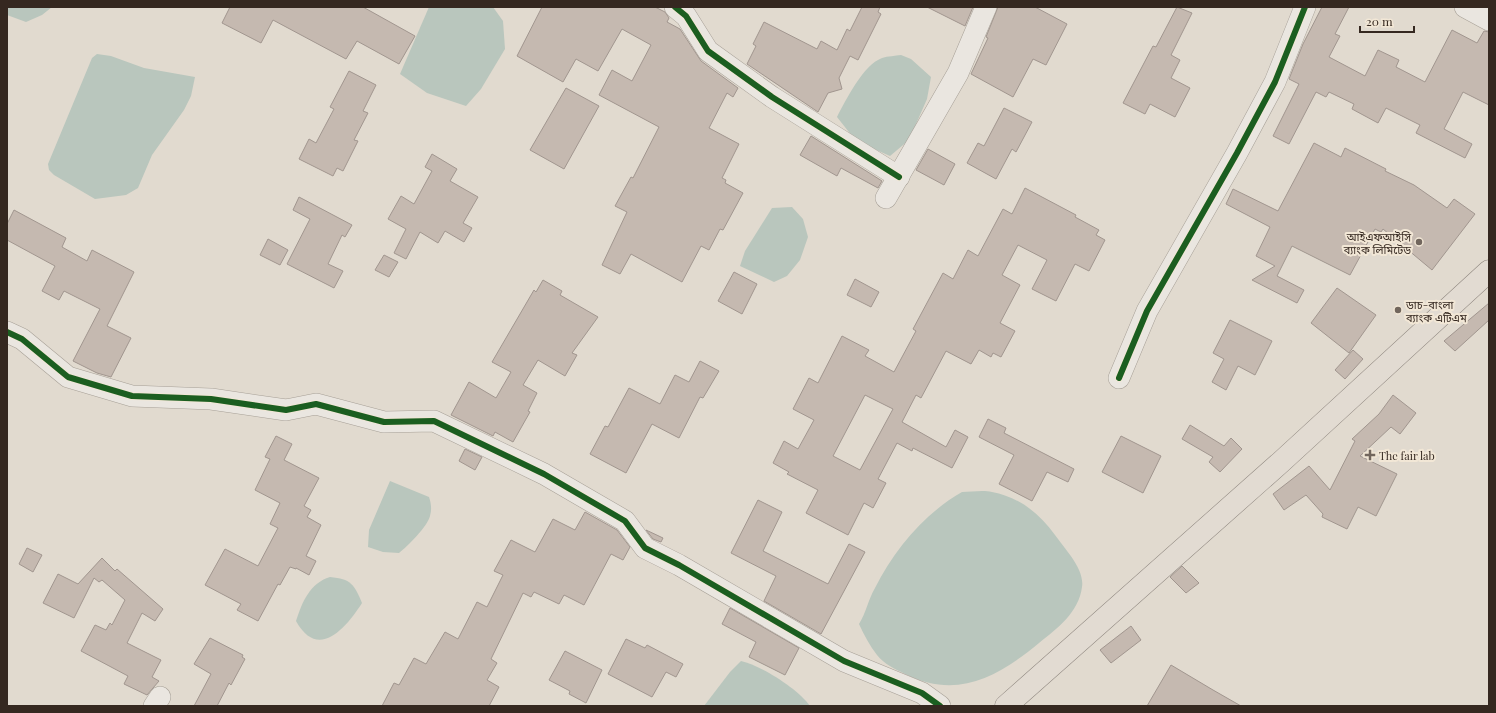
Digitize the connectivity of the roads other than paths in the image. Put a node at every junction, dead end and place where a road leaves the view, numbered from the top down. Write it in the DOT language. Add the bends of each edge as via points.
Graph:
graph roads {
  1 [pos="675,7"];
  2 [pos="986,7"];
  3 [pos="1305,7"];
  4 [pos="1465,7"];
  5 [pos="1489,20"];
  6 [pos="899,177"];
  7 [pos="886,198"];
  8 [pos="1489,270"];
  9 [pos="7,332"];
  10 [pos="1119,378"];
  11 [pos="940,706"];
  12 [pos="1006,706"];
  1 -- 6 [label="street" via="686,16 708,51 772,97"];
  2 -- 6 [label="street" via="958,72"];
  3 -- 10 [label="street" via="1275,82 1147,311"];
  4 -- 5 [label="street"];
  6 -- 7 [label="street"];
  8 -- 12 [label="main road" via="1281,462"];
  9 -- 11 [label="street" via="22,339 68,377 132,396 211,399 286,410 316,404 384,422 434,421 544,474 625,521 645,548 844,661 922,693"];
}
